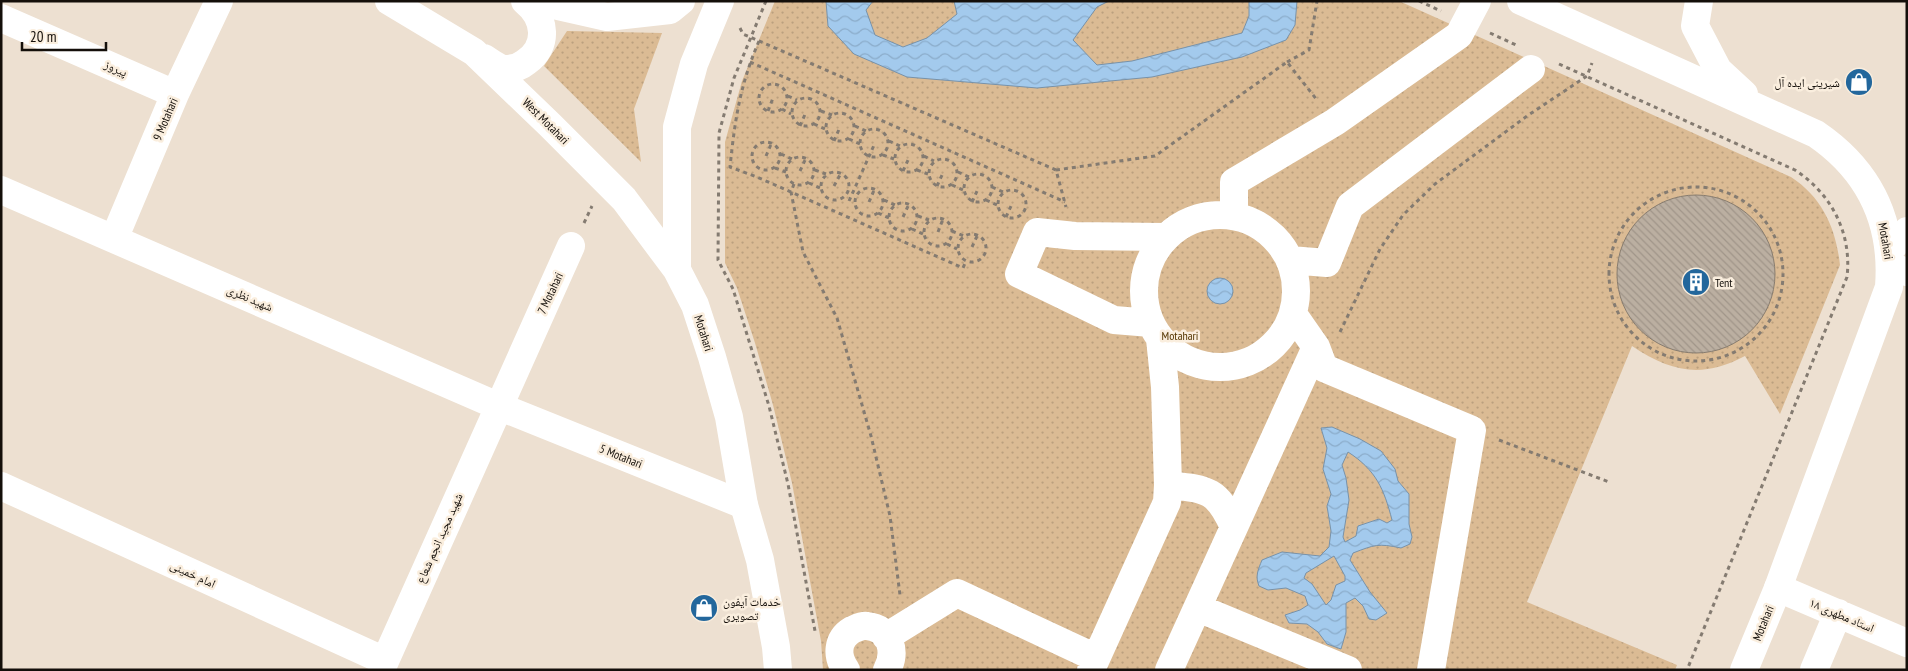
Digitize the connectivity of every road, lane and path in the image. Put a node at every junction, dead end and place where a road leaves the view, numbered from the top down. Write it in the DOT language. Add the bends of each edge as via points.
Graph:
graph roads {
  1 [pos="219,1"];
  2 [pos="389,1"];
  3 [pos="525,1"];
  4 [pos="536,1"];
  5 [pos="681,1"];
  6 [pos="720,1"];
  7 [pos="766,1"];
  8 [pos="1317,1"];
  9 [pos="1419,1"];
  10 [pos="1522,1"];
  11 [pos="1699,1"];
  12 [pos="1471,12"];
  13 [pos="1,18"];
  14 [pos="738,26"];
  15 [pos="751,37"];
  16 [pos="1603,38"];
  17 [pos="759,41"];
  18 [pos="1518,45"];
  19 [pos="474,52"];
  20 [pos="750,62"];
  21 [pos="1287,62"];
  22 [pos="1542,65"];
  23 [pos="1587,76"];
  24 [pos="782,77"];
  25 [pos="779,84"];
  26 [pos="815,91"];
  27 [pos="175,94"];
  28 [pos="788,96"];
  29 [pos="773,98"];
  30 [pos="812,99"];
  31 [pos="797,100"];
  32 [pos="850,106"];
  33 [pos="1760,109"];
  34 [pos="782,110"];
  35 [pos="768,111"];
  36 [pos="820,111"];
  37 [pos="806,112"];
  38 [pos="791,114"];
  39 [pos="846,114"];
  40 [pos="832,115"];
  41 [pos="884,122"];
  42 [pos="1335,122"];
  43 [pos="814,124"];
  44 [pos="800,126"];
  45 [pos="854,126"];
  46 [pos="840,127"];
  47 [pos="825,129"];
  48 [pos="880,129"];
  49 [pos="866,131"];
  50 [pos="918,137"];
  51 [pos="849,139"];
  52 [pos="834,141"];
  53 [pos="889,141"];
  54 [pos="772,142"];
  55 [pos="875,143"];
  56 [pos="860,144"];
  57 [pos="915,144"];
  58 [pos="900,146"];
  59 [pos="952,152"];
  60 [pos="781,154"];
  61 [pos="883,155"];
  62 [pos="766,156"];
  63 [pos="869,156"];
  64 [pos="924,156"];
  65 [pos="806,158"];
  66 [pos="909,158"];
  67 [pos="792,159"];
  68 [pos="894,159"];
  69 [pos="949,160"];
  70 [pos="934,161"];
  71 [pos="775,168"];
  72 [pos="987,168"];
  73 [pos="760,169"];
  74 [pos="815,170"];
  75 [pos="917,170"];
  76 [pos="1056,170"];
  77 [pos="800,171"];
  78 [pos="903,171"];
  79 [pos="786,172"];
  80 [pos="958,172"];
  81 [pos="840,173"];
  82 [pos="943,173"];
  83 [pos="826,174"];
  84 [pos="929,174"];
  85 [pos="983,175"];
  86 [pos="969,176"];
  87 [pos="757,177"];
  88 [pos="606,182"];
  89 [pos="809,183"];
  90 [pos="1021,183"];
  91 [pos="794,184"];
  92 [pos="849,185"];
  93 [pos="952,185"];
  94 [pos="834,186"];
  95 [pos="937,186"];
  96 [pos="855,187"];
  97 [pos="992,187"];
  98 [pos="820,188"];
  99 [pos="875,188"];
  100 [pos="978,189"];
  101 [pos="1,190"];
  102 [pos="860,190"];
  103 [pos="963,190"];
  104 [pos="1018,190"];
  105 [pos="791,192"];
  106 [pos="1003,192"];
  107 [pos="843,198"];
  108 [pos="829,200"];
  109 [pos="884,200"];
  110 [pos="986,200"];
  111 [pos="849,201"];
  112 [pos="869,202"];
  113 [pos="972,202"];
  114 [pos="1065,202"];
  115 [pos="854,203"];
  116 [pos="909,204"];
  117 [pos="1012,204"];
  118 [pos="894,205"];
  119 [pos="997,205"];
  120 [pos="825,207"];
  121 [pos="878,213"];
  122 [pos="863,215"];
  123 [pos="918,215"];
  124 [pos="1234,216"];
  125 [pos="903,217"];
  126 [pos="1006,217"];
  127 [pos="889,218"];
  128 [pos="944,219"];
  129 [pos="929,220"];
  130 [pos="860,223"];
  131 [pos="912,229"];
  132 [pos="897,230"];
  133 [pos="952,231"];
  134 [pos="938,232"];
  135 [pos="923,234"];
  136 [pos="978,234"];
  137 [pos="964,236"];
  138 [pos="1074,236"];
  139 [pos="894,238"];
  140 [pos="1166,238"];
  141 [pos="114,239"];
  142 [pos="946,244"];
  143 [pos="571,246"];
  144 [pos="932,246"];
  145 [pos="972,248"];
  146 [pos="957,249"];
  147 [pos="928,253"];
  148 [pos="1898,255"];
  149 [pos="1290,260"];
  150 [pos="966,261"];
  151 [pos="677,270"];
  152 [pos="1776,308"];
  153 [pos="1293,314"];
  154 [pos="1155,331"];
  155 [pos="1320,358"];
  156 [pos="498,406"];
  157 [pos="1472,430"];
  158 [pos="1609,482"];
  159 [pos="1168,485"];
  160 [pos="1,486"];
  161 [pos="744,506"];
  162 [pos="1234,526"];
  163 [pos="1778,588"];
  164 [pos="1198,608"];
  165 [pos="1838,613"];
  166 [pos="895,631"];
  167 [pos="816,633"];
  168 [pos="1907,643"];
  169 [pos="1094,664"];
  170 [pos="383,665"];
  171 [pos="778,670"];
  172 [pos="846,670"];
  173 [pos="887,670"];
  174 [pos="1169,670"];
  175 [pos="1348,670"];
  176 [pos="1431,670"];
  177 [pos="1687,670"];
  178 [pos="1744,670"];
  179 [pos="1814,670"];
  1 -- 27 [label="main road, 9 Motahari"];
  2 -- 19 [label="main road, West Motahari"];
  3 -- 19 [label="main road" via="542,24 542,41 534,57 520,66 503,69"];
  4 -- 5 [label="main road" via="607,17 670,10"];
  6 -- 151 [label="main road, Motahari" via="694,64 677,127"];
  7 -- 15 [label="path"];
  8 -- 21 [label="path" via="1309,50"];
  9 -- 12 [label="path"];
  10 -- 16 [label="main road, Motahari"];
  11 -- 33 [label="main road" via="1695,26 1718,70"];
  12 -- 18 [label="path"];
  12 -- 42 [label="main road" via="1459,35"];
  13 -- 27 [label="main road, پیروز"];
  14 -- 15 [label="path" via="743,34"];
  15 -- 17 [label="path"];
  15 -- 167 [label="path" via="734,78 719,133 718,260 733,289 769,406 788,484"];
  16 -- 23 [label="path"];
  16 -- 33 [label="main road, Motahari"];
  17 -- 20 [label="path"];
  17 -- 76 [label="path"];
  19 -- 88 [label="main road, West Motahari"];
  20 -- 24 [label="path"];
  20 -- 87 [label="path" via="736,114 730,167"];
  21 -- 42 [label="path"];
  21 -- 76 [label="path" via="1155,156"];
  22 -- 23 [label="path"];
  22 -- 149 [label="main road" via="1350,206 1327,264"];
  23 -- 155 [label="path" via="1435,184 1403,215 1380,249 1349,311"];
  23 -- 177 [label="path" via="1806,177 1832,208 1847,245 1847,278"];
  24 -- 25 [label="path"];
  24 -- 26 [label="path"];
  25 -- 28 [label="path"];
  25 -- 35 [label="path" via="764,86 760,92 759,99"];
  26 -- 30 [label="path"];
  26 -- 32 [label="path"];
  27 -- 141 [label="main road, 9 Motahari"];
  28 -- 31 [label="path"];
  28 -- 34 [label="path"];
  29 -- 35 [label="path"];
  30 -- 31 [label="path" via="804,97"];
  30 -- 36 [label="path" via="818,103"];
  31 -- 38 [label="path"];
  32 -- 39 [label="path"];
  32 -- 41 [label="path"];
  33 -- 148 [label="main road, Motahari" via="1816,134 1852,164 1868,186"];
  34 -- 35 [label="path"];
  34 -- 38 [label="path"];
  36 -- 40 [label="path"];
  36 -- 43 [label="path"];
  37 -- 44 [label="path"];
  38 -- 44 [label="path"];
  39 -- 40 [label="path"];
  39 -- 45 [label="path"];
  40 -- 47 [label="path"];
  41 -- 48 [label="path"];
  41 -- 50 [label="path"];
  42 -- 124 [label="main road" via="1234,182"];
  43 -- 44 [label="path"];
  43 -- 47 [label="path"];
  45 -- 49 [label="path"];
  45 -- 51 [label="path"];
  46 -- 52 [label="path"];
  47 -- 52 [label="path"];
  48 -- 49 [label="path"];
  48 -- 53 [label="path"];
  49 -- 56 [label="path"];
  50 -- 57 [label="path"];
  50 -- 59 [label="path"];
  51 -- 52 [label="path"];
  51 -- 56 [label="path"];
  53 -- 58 [label="path"];
  53 -- 61 [label="path"];
  54 -- 60 [label="path"];
  54 -- 62 [label="path"];
  54 -- 73 [label="path" via="764,141 753,150 754,164"];
  55 -- 63 [label="path"];
  56 -- 63 [label="path"];
  57 -- 58 [label="path"];
  57 -- 64 [label="path"];
  58 -- 68 [label="path"];
  59 -- 69 [label="path"];
  59 -- 72 [label="path"];
  60 -- 67 [label="path"];
  60 -- 71 [label="path"];
  61 -- 63 [label="path"];
  61 -- 68 [label="path"];
  63 -- 96 [label="path"];
  64 -- 70 [label="path"];
  64 -- 75 [label="path"];
  65 -- 67 [label="path"];
  65 -- 74 [label="path"];
  65 -- 77 [label="path"];
  66 -- 78 [label="path"];
  67 -- 79 [label="path"];
  68 -- 78 [label="path"];
  69 -- 70 [label="path"];
  69 -- 80 [label="path"];
  70 -- 84 [label="path"];
  71 -- 73 [label="path"];
  71 -- 79 [label="path"];
  72 -- 85 [label="path"];
  72 -- 90 [label="path"];
  73 -- 87 [label="path"];
  74 -- 83 [label="path"];
  74 -- 89 [label="path"];
  75 -- 78 [label="path"];
  75 -- 84 [label="path"];
  76 -- 114 [label="path"];
  79 -- 91 [label="path" via="788,180"];
  80 -- 86 [label="path"];
  80 -- 93 [label="path"];
  81 -- 83 [label="path"];
  81 -- 92 [label="path" via="847,178"];
  81 -- 94 [label="path"];
  82 -- 95 [label="path"];
  83 -- 98 [label="path"];
  84 -- 95 [label="path"];
  85 -- 86 [label="path"];
  85 -- 97 [label="path"];
  86 -- 103 [label="path"];
  87 -- 105 [label="path"];
  88 -- 143 [label="path"];
  88 -- 151 [label="main road, West Motahari" via="624,199"];
  89 -- 91 [label="path" via="802,186"];
  89 -- 98 [label="path"];
  90 -- 104 [label="path"];
  90 -- 114 [label="path"];
  91 -- 105 [label="path"];
  92 -- 96 [label="path"];
  92 -- 107 [label="path"];
  93 -- 95 [label="path" via="945,188"];
  93 -- 103 [label="path"];
  96 -- 102 [label="path"];
  96 -- 111 [label="path"];
  97 -- 106 [label="path"];
  97 -- 110 [label="path"];
  98 -- 108 [label="path"];
  99 -- 102 [label="path"];
  99 -- 109 [label="path"];
  99 -- 112 [label="path"];
  100 -- 113 [label="path"];
  101 -- 141 [label="main road, شهید نظری"];
  102 -- 115 [label="path"];
  103 -- 113 [label="path"];
  104 -- 106 [label="path"];
  104 -- 126 [label="path" via="1024,195 1025,210 1021,216"];
  105 -- 120 [label="path"];
  105 -- 166 [label="path" via="803,252 837,318 872,436 890,516"];
  106 -- 119 [label="path"];
  107 -- 108 [label="path"];
  107 -- 111 [label="path"];
  108 -- 120 [label="path"];
  109 -- 118 [label="path"];
  109 -- 121 [label="path"];
  110 -- 113 [label="path"];
  110 -- 119 [label="path"];
  111 -- 115 [label="path"];
  114 -- 138 [label="path"];
  115 -- 122 [label="path"];
  116 -- 118 [label="path"];
  116 -- 123 [label="path"];
  116 -- 125 [label="path"];
  117 -- 126 [label="path"];
  118 -- 127 [label="path"];
  119 -- 126 [label="path"];
  120 -- 130 [label="path"];
  121 -- 122 [label="path"];
  121 -- 127 [label="path"];
  122 -- 130 [label="path"];
  123 -- 129 [label="path"];
  123 -- 131 [label="path"];
  124 -- 140 [label="main road" via="1197,218"];
  124 -- 149 [label="main road" via="1267,231"];
  127 -- 132 [label="path"];
  128 -- 129 [label="path"];
  128 -- 133 [label="path"];
  128 -- 134 [label="path"];
  129 -- 135 [label="path"];
  130 -- 139 [label="path"];
  131 -- 132 [label="path" via="905,232"];
  131 -- 135 [label="path"];
  132 -- 139 [label="path"];
  133 -- 137 [label="path"];
  133 -- 142 [label="path"];
  135 -- 144 [label="path"];
  136 -- 137 [label="path"];
  136 -- 145 [label="path"];
  136 -- 150 [label="path" via="984,239 985,254 974,262"];
  137 -- 146 [label="path"];
  138 -- 140 [label="main road"];
  138 -- 154 [label="main road" via="1037,232 1019,274 1114,320"];
  139 -- 147 [label="path"];
  140 -- 154 [label="main road" via="1154,252 1144,287 1145,306"];
  141 -- 156 [label="main road, شهید نظری"];
  142 -- 144 [label="path"];
  142 -- 146 [label="path"];
  143 -- 156 [label="main road, 7 Motahari"];
  144 -- 147 [label="path"];
  146 -- 150 [label="path"];
  147 -- 150 [label="path" via="963,268"];
  148 -- 163 [label="main road, Motahari"];
  149 -- 153 [label="main road" via="1296,296"];
  151 -- 161 [label="main road, Motahari" via="695,305 729,417"];
  152 -- 152 [label="path" via="1783,274 1776,240 1757,212 1729,193 1695,187 1662,193 1634,212 1614,240 1608,274 1615,308 1634,336 1662,355 1696,362 1730,355 1758,336"];
  153 -- 154 [label="main road" via="1286,331 1260,357 1243,365 1225,368 1189,361 1173,352"];
  153 -- 155 [label="main road"];
  154 -- 159 [label="main road" via="1165,387"];
  155 -- 157 [label="main road"];
  155 -- 162 [label="main road"];
  156 -- 161 [label="main road, 5 Motahari"];
  156 -- 170 [label="main road, شهید مجید انجم شعاع"];
  157 -- 158 [label="path"];
  157 -- 176 [label="main road"];
  159 -- 162 [label="main road" via="1211,492 1225,508"];
  159 -- 169 [label="main road" via="1167,502"];
  160 -- 170 [label="main road, امام خمینی"];
  161 -- 171 [label="main road, Motahari" via="760,560"];
  162 -- 164 [label="main road"];
  163 -- 165 [label="main road, استاد مطهری ۱۸"];
  163 -- 178 [label="main road, Motahari"];
  164 -- 174 [label="main road"];
  164 -- 175 [label="main road"];
  165 -- 168 [label="main road, استاد مطهری ۱۸"];
  165 -- 179 [label="main road"];
  166 -- 169 [label="main road" via="956,593"];
  166 -- 172 [label="main road" via="866,626 848,633 842,639 838,652"];
  166 -- 173 [label="main road" via="893,656"];
}
